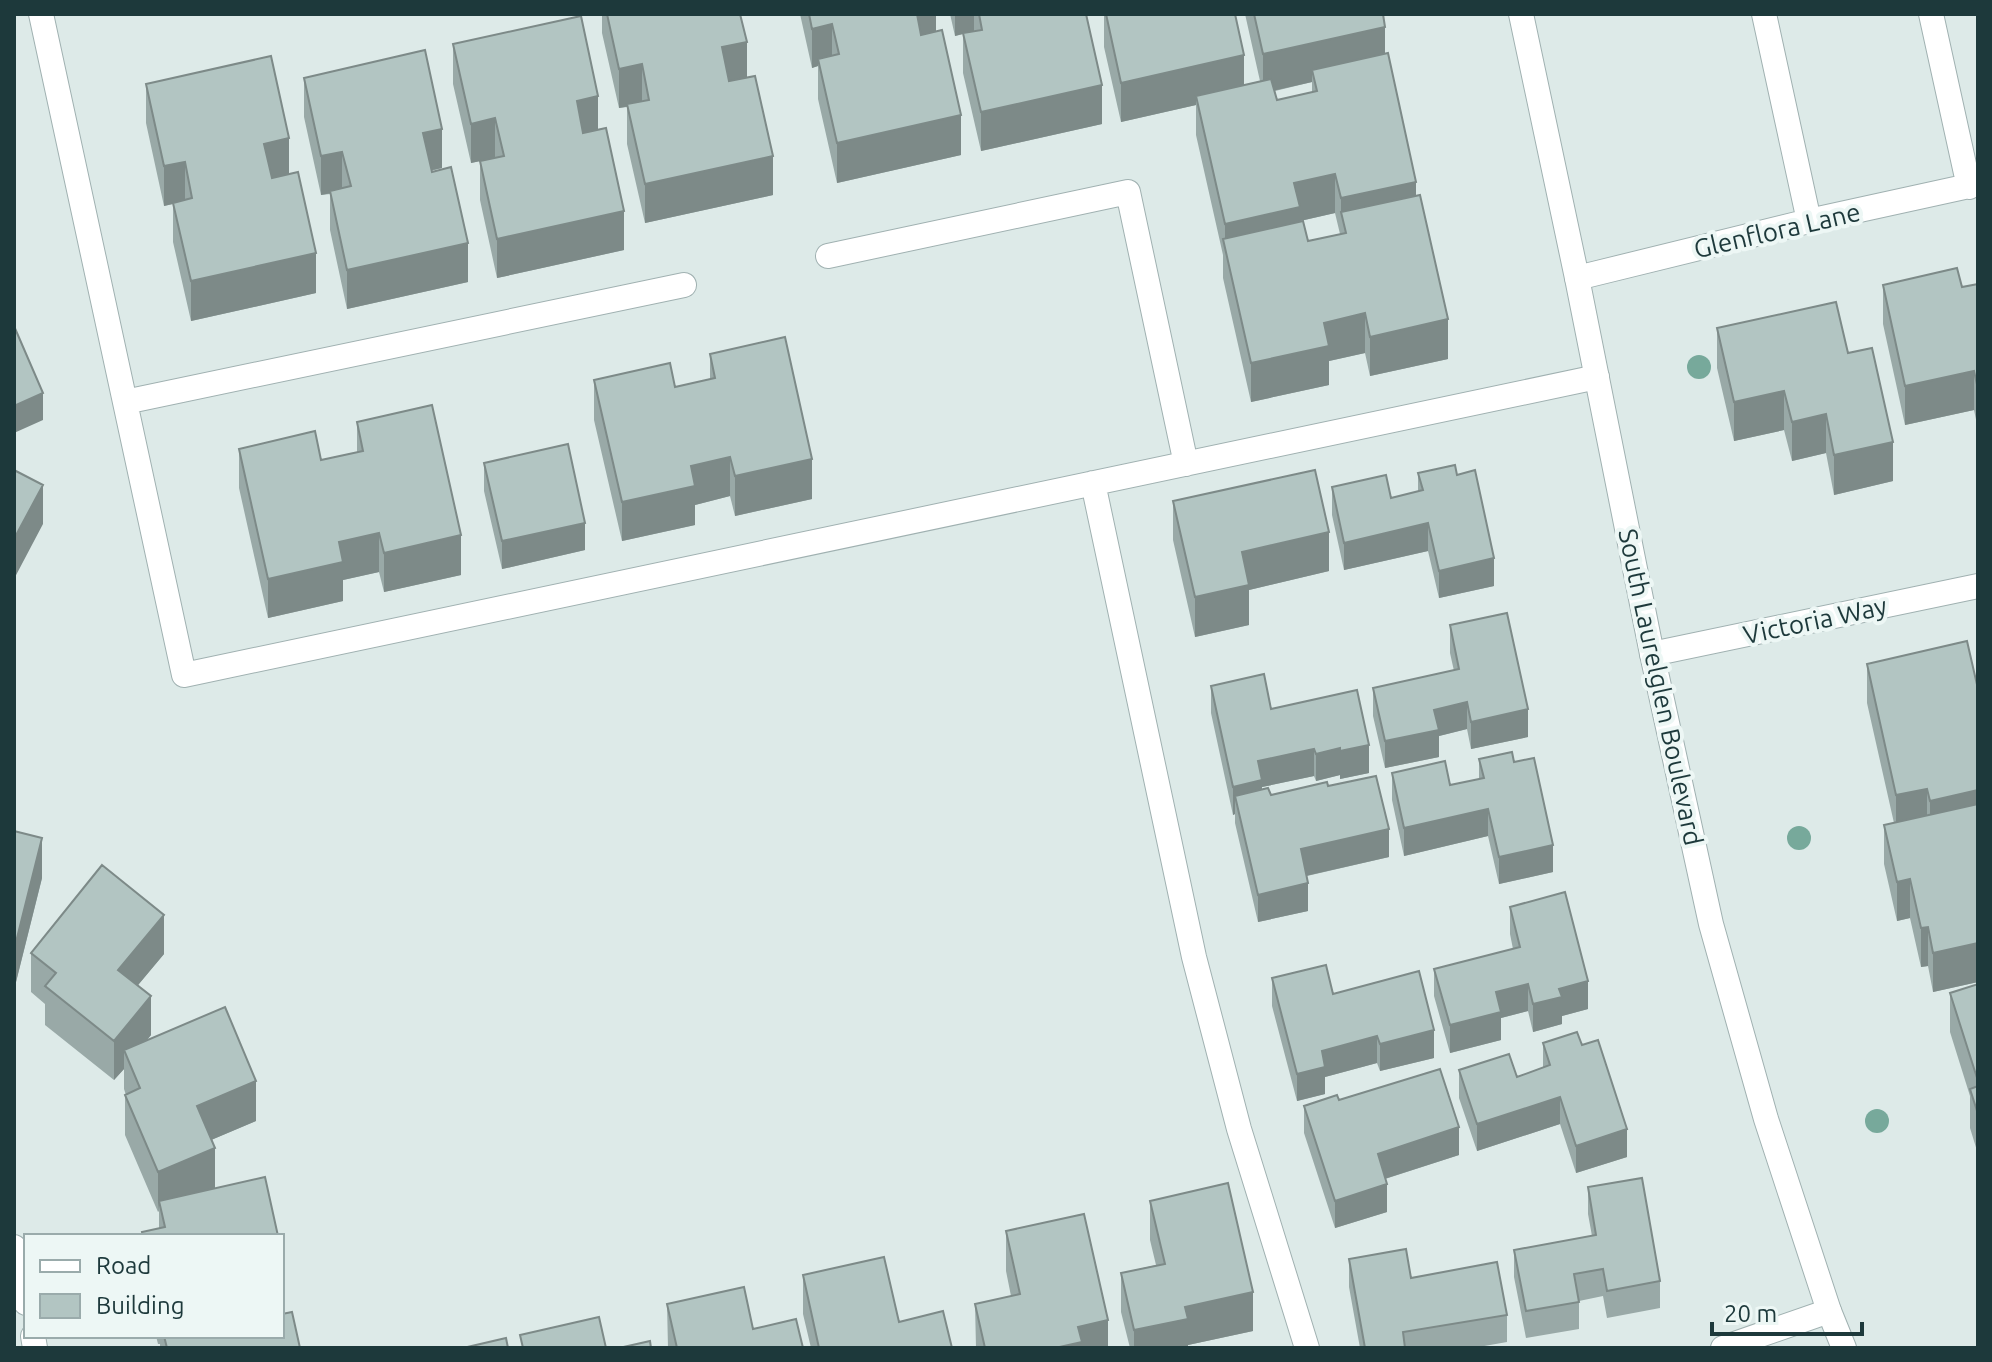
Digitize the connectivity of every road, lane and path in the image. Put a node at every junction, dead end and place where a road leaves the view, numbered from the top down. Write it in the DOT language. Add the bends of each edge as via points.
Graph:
graph roads {
  1 [pos="41,14"];
  2 [pos="1521,14"];
  3 [pos="1764,14"];
  4 [pos="1931,14"];
  5 [pos="1973,186"];
  6 [pos="1809,221"];
  7 [pos="828,256"];
  8 [pos="1577,278"];
  9 [pos="684,285"];
  10 [pos="1597,377"];
  11 [pos="125,402"];
  12 [pos="1186,464"];
  13 [pos="1093,483"];
  14 [pos="1978,586"];
  15 [pos="1652,654"];
  16 [pos="14,1247"];
  17 [pos="24,1294"];
  18 [pos="1829,1311"];
  19 [pos="1307,1348"];
  20 [pos="1723,1348"];
  21 [pos="1844,1348"];
  1 -- 11 [label="street"];
  2 -- 8 [label="street, South Laurelglen Boulevard"];
  3 -- 6 [label="street"];
  4 -- 5 [label="street"];
  5 -- 6 [label="street, Glenflora Lane"];
  6 -- 8 [label="street, Glenflora Lane"];
  7 -- 12 [label="street" via="1128,192"];
  8 -- 10 [label="street, South Laurelglen Boulevard"];
  9 -- 11 [label="street"];
  10 -- 12 [label="street"];
  10 -- 15 [label="street, South Laurelglen Boulevard"];
  11 -- 13 [label="street" via="184,675"];
  12 -- 13 [label="street"];
  13 -- 19 [label="street" via="1194,957 1239,1129"];
  14 -- 15 [label="street, Victoria Way"];
  15 -- 18 [label="street, South Laurelglen Boulevard" via="1711,924 1766,1119"];
  16 -- 17 [label="street"];
  18 -- 20 [label="street"];
  18 -- 21 [label="street, South Laurelglen Boulevard"];
}
